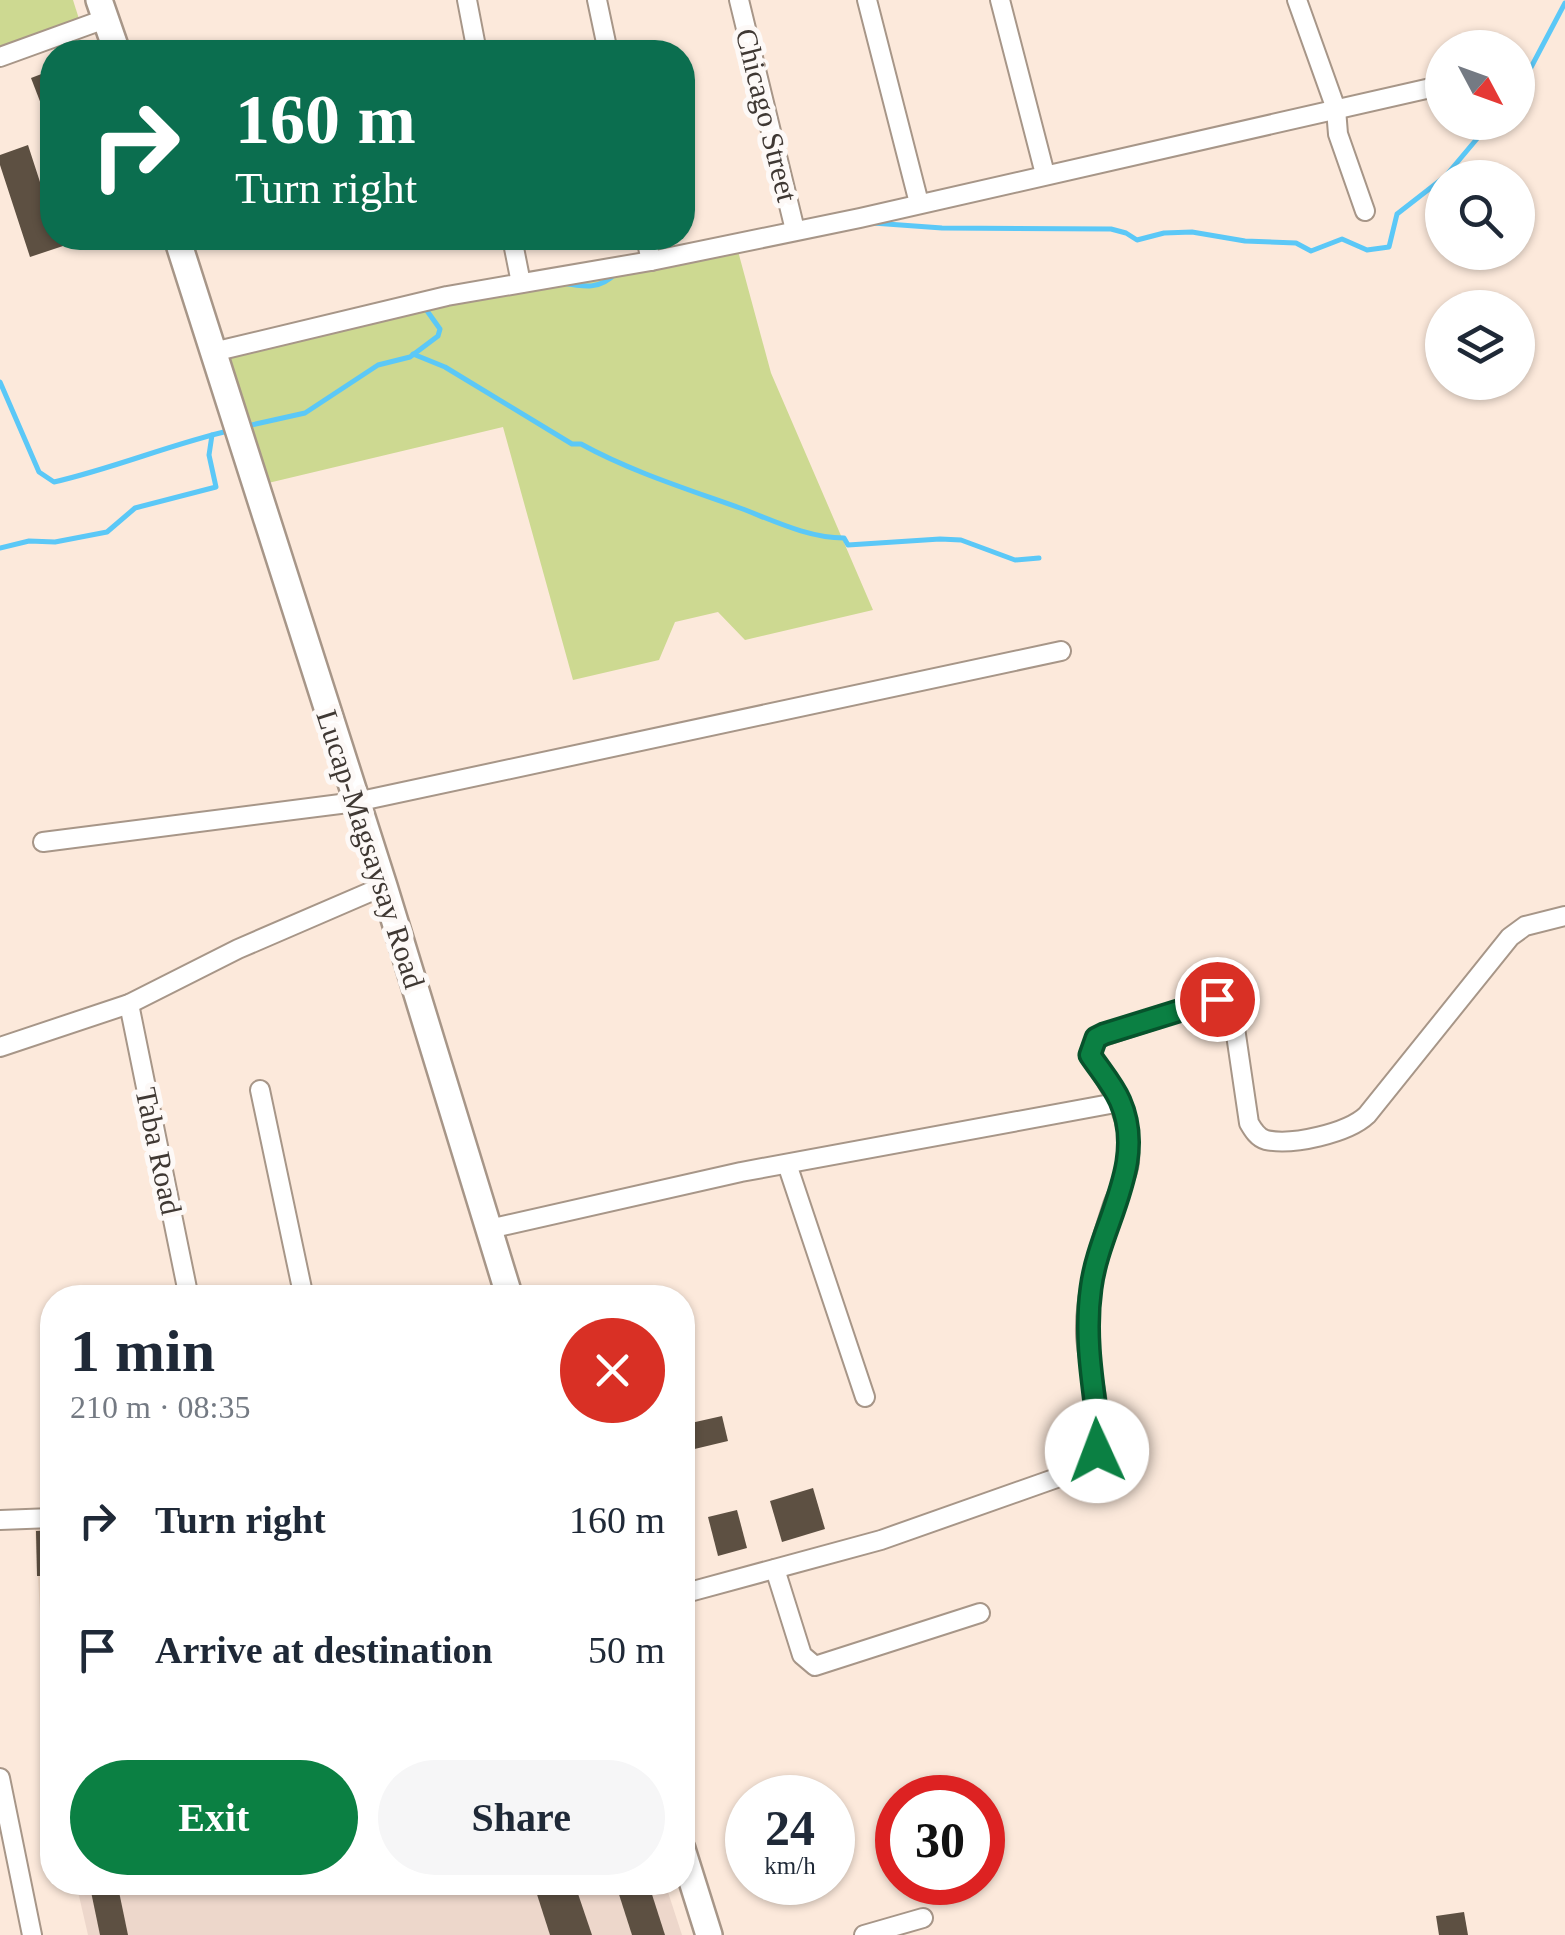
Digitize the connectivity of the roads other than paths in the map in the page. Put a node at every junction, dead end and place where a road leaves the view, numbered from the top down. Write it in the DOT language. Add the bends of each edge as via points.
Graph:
graph roads {
  1 [pos="467,0"];
  2 [pos="598,0"];
  3 [pos="739,0"];
  4 [pos="867,0"];
  5 [pos="1000,0"];
  6 [pos="1296,0"];
  7 [pos="102,10"];
  8 [pos="113,40"];
  9 [pos="475,40"];
  10 [pos="606,40"];
  11 [pos="0,57"];
  12 [pos="1425,89"];
  13 [pos="1336,109"];
  14 [pos="1045,174"];
  15 [pos="919,202"];
  16 [pos="1365,211"];
  17 [pos="795,230"];
  18 [pos="181,250"];
  19 [pos="514,250"];
  20 [pos="649,250"];
  21 [pos="651,261"];
  22 [pos="521,283"];
  23 [pos="213,352"];
  24 [pos="1061,652"];
  25 [pos="356,802"];
  26 [pos="43,842"];
  27 [pos="384,886"];
  28 [pos="1565,916"];
  29 [pos="129,1004"];
  30 [pos="0,1047"];
  31 [pos="260,1090"];
  32 [pos="1120,1102"];
  33 [pos="787,1164"];
  34 [pos="489,1230"];
  35 [pos="186,1285"];
  36 [pos="301,1285"];
  37 [pos="506,1285"];
  38 [pos="865,1397"];
  39 [pos="40,1518"];
  40 [pos="0,1520"];
  41 [pos="775,1569"];
  42 [pos="695,1591"];
  43 [pos="980,1613"];
  44 [pos="0,1778"];
  45 [pos="695,1890"];
  46 [pos="923,1918"];
  47 [pos="32,1935"];
  48 [pos="709,1935"];
  49 [pos="864,1935"];
  1 -- 9 [label="street"];
  2 -- 10 [label="street"];
  3 -- 17 [label="street, Chicago Street"];
  4 -- 15 [label="street"];
  5 -- 14 [label="street"];
  6 -- 13 [label="street"];
  7 -- 8 [label="street"];
  7 -- 11 [label="street"];
  12 -- 13 [label="street"];
  13 -- 14 [label="street"];
  13 -- 16 [label="street"];
  14 -- 15 [label="street"];
  15 -- 17 [label="street"];
  17 -- 21 [label="street"];
  18 -- 23 [label="street, Lucap-Magsaysay Road"];
  19 -- 22 [label="street"];
  20 -- 21 [label="street"];
  21 -- 22 [label="street"];
  22 -- 23 [label="street"];
  23 -- 25 [label="street, Lucap-Magsaysay Road"];
  24 -- 25 [label="street"];
  25 -- 26 [label="street"];
  25 -- 27 [label="street, Lucap-Magsaysay Road"];
  27 -- 29 [label="street"];
  27 -- 34 [label="street, Lucap-Magsaysay Road"];
  28 -- 32 [label="street" via="1525,926 1510,938 1367,1115 1340,1132 1284,1140 1254,1133 1230,1008 1217,999 1096,1038 1090,1055"];
  29 -- 30 [label="street"];
  29 -- 35 [label="street, Taba Road"];
  31 -- 36 [label="street"];
  32 -- 33 [label="street"];
  32 -- 41 [label="street" via="1129,1166 1091,1284 1086,1333 1099,1434 1092,1459 1084,1468 880,1540"];
  33 -- 34 [label="street"];
  33 -- 38 [label="street"];
  34 -- 37 [label="street, Lucap-Magsaysay Road"];
  39 -- 40 [label="street"];
  41 -- 42 [label="street"];
  41 -- 43 [label="street" via="802,1654 815,1666"];
  44 -- 47 [label="street"];
  45 -- 48 [label="street"];
  46 -- 49 [label="street"];
}
